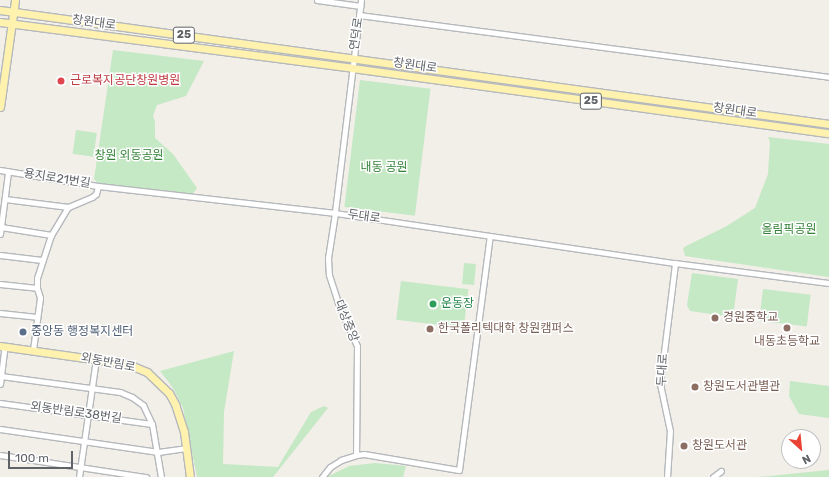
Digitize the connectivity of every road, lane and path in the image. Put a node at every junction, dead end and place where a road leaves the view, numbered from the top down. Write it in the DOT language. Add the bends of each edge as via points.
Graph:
graph roads {
  1 [pos="15,0"];
  2 [pos="317,0"];
  3 [pos="362,0"];
  4 [pos="361,6"];
  5 [pos="0,10"];
  6 [pos="14,12"];
  7 [pos="359,15"];
  8 [pos="0,22"];
  9 [pos="12,24"];
  10 [pos="354,58"];
  11 [pos="352,68"];
  12 [pos="829,77"];
  13 [pos="0,107"];
  14 [pos="829,124"];
  15 [pos="829,133"];
  16 [pos="0,170"];
  17 [pos="8,172"];
  18 [pos="98,186"];
  19 [pos="5,199"];
  20 [pos="68,208"];
  21 [pos="335,213"];
  22 [pos="1,227"];
  23 [pos="0,234"];
  24 [pos="51,235"];
  25 [pos="490,236"];
  26 [pos="0,255"];
  27 [pos="42,260"];
  28 [pos="675,263"];
  29 [pos="829,283"];
  30 [pos="0,284"];
  31 [pos="37,288"];
  32 [pos="0,313"];
  33 [pos="37,317"];
  34 [pos="3,346"];
  35 [pos="33,350"];
  36 [pos="96,359"];
  37 [pos="1,376"];
  38 [pos="0,384"];
  39 [pos="92,388"];
  40 [pos="0,403"];
  41 [pos="88,415"];
  42 [pos="152,424"];
  43 [pos="0,429"];
  44 [pos="84,441"];
  45 [pos="186,448"];
  46 [pos="158,452"];
  47 [pos="0,455"];
  48 [pos="356,455"];
  49 [pos="80,467"];
  50 [pos="721,471"];
  51 [pos="79,477"];
  52 [pos="146,477"];
  53 [pos="161,477"];
  54 [pos="190,477"];
  55 [pos="322,477"];
  56 [pos="667,477"];
  57 [pos="713,477"];
  1 -- 6 [label="main road"];
  2 -- 4 [label="street"];
  3 -- 4 [label="street, 연덕로"];
  4 -- 7 [label="street, 연덕로"];
  5 -- 6 [label="main road, 창원대로 / 25"];
  6 -- 9 [label="main road"];
  6 -- 10 [label="main road, 창원대로 / 25"];
  7 -- 10 [label="street, 연덕로"];
  7 -- 12 [label="street"];
  8 -- 9 [label="main road, 창원대로 / 25"];
  9 -- 11 [label="main road, 창원대로 / 25"];
  9 -- 13 [label="main road"];
  10 -- 11 [label="street, 연덕로"];
  10 -- 14 [label="main road, 창원대로 / 25"];
  11 -- 15 [label="main road, 창원대로 / 25"];
  11 -- 21 [label="street, 두대로"];
  16 -- 17 [label="street, 용지로21번길"];
  17 -- 18 [label="street, 용지로21번길"];
  17 -- 19 [label="street"];
  18 -- 20 [label="street, 용지로21번길" via="92,198"];
  18 -- 21 [label="street"];
  19 -- 20 [label="street"];
  19 -- 22 [label="street"];
  20 -- 24 [label="street"];
  21 -- 25 [label="street, 두대로"];
  21 -- 48 [label="street, 대상중앙" via="328,258 329,275 357,346"];
  22 -- 23 [label="street"];
  22 -- 24 [label="street"];
  24 -- 27 [label="street"];
  25 -- 28 [label="street, 두대로"];
  25 -- 48 [label="street" via="459,470 364,454"];
  26 -- 27 [label="street"];
  27 -- 31 [label="street"];
  28 -- 29 [label="street, 두대로"];
  28 -- 56 [label="street, 두대로" via="660,384 670,431"];
  30 -- 31 [label="street"];
  31 -- 33 [label="street" via="40,298"];
  32 -- 33 [label="street"];
  33 -- 35 [label="street"];
  34 -- 35 [label="main road, 외동반림로"];
  34 -- 37 [label="street"];
  35 -- 36 [label="main road, 외동반림로"];
  36 -- 39 [label="street"];
  36 -- 45 [label="main road, 외동반림로" via="137,367 159,382 175,404"];
  37 -- 38 [label="street"];
  37 -- 39 [label="street"];
  39 -- 41 [label="street"];
  39 -- 42 [label="street" via="120,392 132,397 143,405"];
  40 -- 41 [label="street, 외동반림로38번길"];
  41 -- 42 [label="street, 외동반림로38번길"];
  41 -- 44 [label="street"];
  42 -- 46 [label="street"];
  43 -- 44 [label="street"];
  44 -- 46 [label="street"];
  44 -- 49 [label="street"];
  45 -- 46 [label="street"];
  45 -- 54 [label="main road, 외동반림로"];
  46 -- 53 [label="street"];
  47 -- 49 [label="street"];
  48 -- 55 [label="street" via="330,467"];
  49 -- 51 [label="street"];
  49 -- 52 [label="street"];
  50 -- 57 [label="street"];
}
